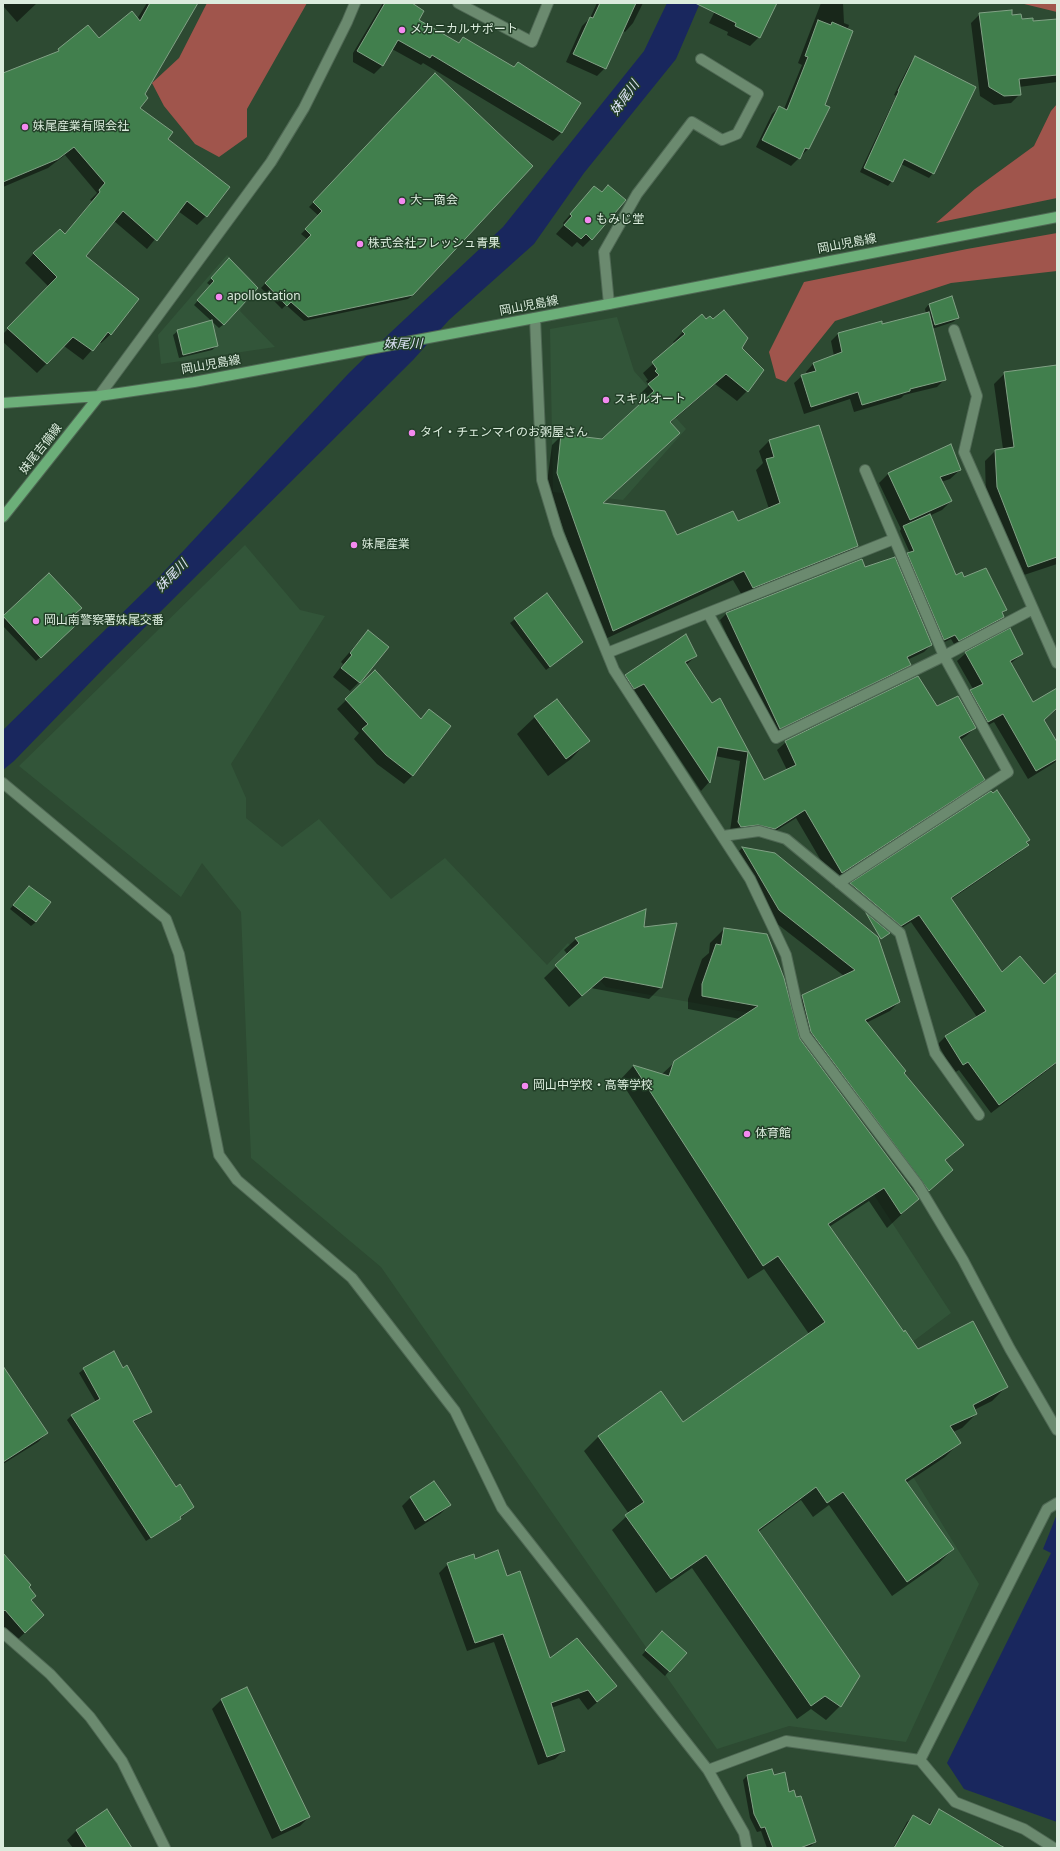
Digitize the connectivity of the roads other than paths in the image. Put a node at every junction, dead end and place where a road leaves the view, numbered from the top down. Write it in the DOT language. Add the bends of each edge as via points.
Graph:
graph roads {
  1 [pos="355,3"];
  2 [pos="458,3"];
  3 [pos="548,3"];
  4 [pos="701,59"];
  5 [pos="1057,217"];
  6 [pos="609,304"];
  7 [pos="535,318"];
  8 [pos="954,330"];
  9 [pos="99,396"];
  10 [pos="3,403"];
  11 [pos="865,470"];
  12 [pos="3,517"];
  13 [pos="894,539"];
  14 [pos="1033,609"];
  15 [pos="708,613"];
  16 [pos="607,653"];
  17 [pos="944,656"];
  18 [pos="1057,663"];
  19 [pos="3,783"];
  20 [pos="723,836"];
  21 [pos="839,883"];
  22 [pos="979,1115"];
  23 [pos="1057,1430"];
  24 [pos="1057,1502"];
  25 [pos="3,1633"];
  26 [pos="920,1760"];
  27 [pos="708,1770"];
  28 [pos="165,1848"];
  29 [pos="747,1848"];
  30 [pos="1054,1848"];
  1 -- 9 [label="street" via="348,22 304,108 271,162"];
  2 -- 3 [label="street" via="532,42"];
  4 -- 6 [label="street" via="758,94 737,134 722,140 692,122 637,194 604,252"];
  5 -- 6 [label="main road, 岡山児島線"];
  6 -- 7 [label="main road, 岡山児島線"];
  7 -- 9 [label="main road, 岡山児島線" via="194,382"];
  7 -- 16 [label="street" via="542,480 558,533"];
  8 -- 14 [label="street" via="977,396 964,452"];
  9 -- 10 [label="main road, 岡山児島線"];
  9 -- 12 [label="main road, 妹尾吉備線"];
  11 -- 13 [label="street"];
  13 -- 15 [label="street"];
  13 -- 17 [label="street"];
  14 -- 17 [label="street"];
  14 -- 18 [label="street"];
  15 -- 16 [label="street"];
  15 -- 17 [label="street" via="776,738"];
  16 -- 20 [label="street" via="614,670"];
  17 -- 21 [label="street" via="1008,772"];
  19 -- 27 [label="street" via="166,919 179,954 219,1155 237,1180 352,1278 455,1411 502,1508"];
  20 -- 21 [label="street" via="759,831 786,839"];
  20 -- 23 [label="street" via="750,879 786,955 805,1035 918,1185 963,1260"];
  21 -- 22 [label="street" via="900,933 934,1053"];
  24 -- 26 [label="street" via="1047,1509"];
  25 -- 28 [label="street" via="50,1674 90,1717 122,1761"];
  26 -- 27 [label="street" via="786,1741"];
  26 -- 30 [label="street" via="955,1802 1024,1829"];
  27 -- 29 [label="street" via="744,1833"];
}
